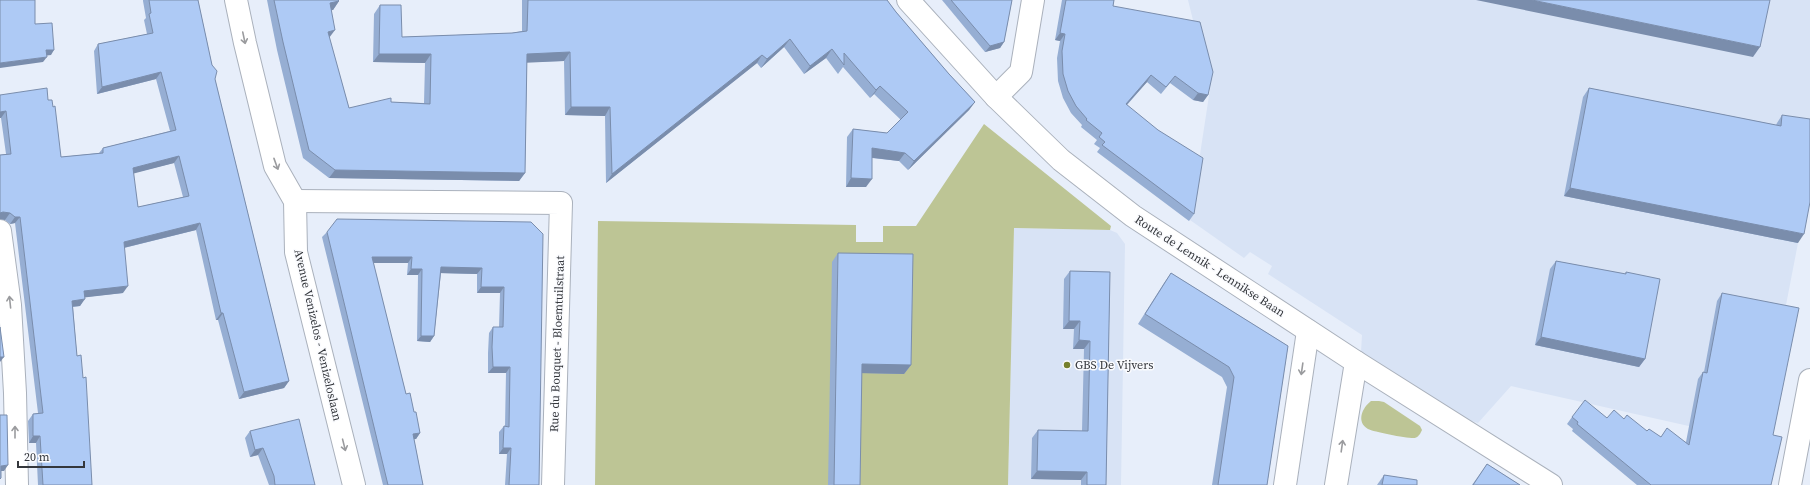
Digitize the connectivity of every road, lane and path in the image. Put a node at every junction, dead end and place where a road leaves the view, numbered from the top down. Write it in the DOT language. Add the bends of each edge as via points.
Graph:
graph roads {
  1 [pos="236,0"];
  2 [pos="908,0"];
  3 [pos="1034,0"];
  4 [pos="996,97"];
  5 [pos="295,202"];
  6 [pos="0,231"];
  7 [pos="1308,331"];
  8 [pos="1356,362"];
  9 [pos="1810,380"];
  10 [pos="17,485"];
  11 [pos="354,485"];
  12 [pos="553,485"];
  13 [pos="1285,485"];
  14 [pos="1336,485"];
  15 [pos="1551,485"];
  16 [pos="1790,485"];
  1 -- 5 [label="street, Avenue Venizelos - Venizeloslaan, one-way" via="275,166"];
  2 -- 4 [label="street, Route de Lennik - Lennikse Baan"];
  3 -- 4 [label="street" via="1020,72"];
  4 -- 7 [label="street, Route de Lennik - Lennikse Baan" via="1061,160 1132,216"];
  5 -- 11 [label="street, Avenue Venizelos - Venizeloslaan, one-way" via="296,252"];
  5 -- 12 [label="street, Rue du Bouquet - Bloemtuilstraat" via="561,203"];
  10 -- 6 [label="street, one-way" via="10,305"];
  7 -- 8 [label="street, Route de Lennik - Lennikse Baan"];
  7 -- 13 [label="street, one-way"];
  14 -- 8 [label="street, one-way"];
  8 -- 15 [label="street, Route de Lennik - Lennikse Baan"];
  9 -- 16 [label="street"];
}
